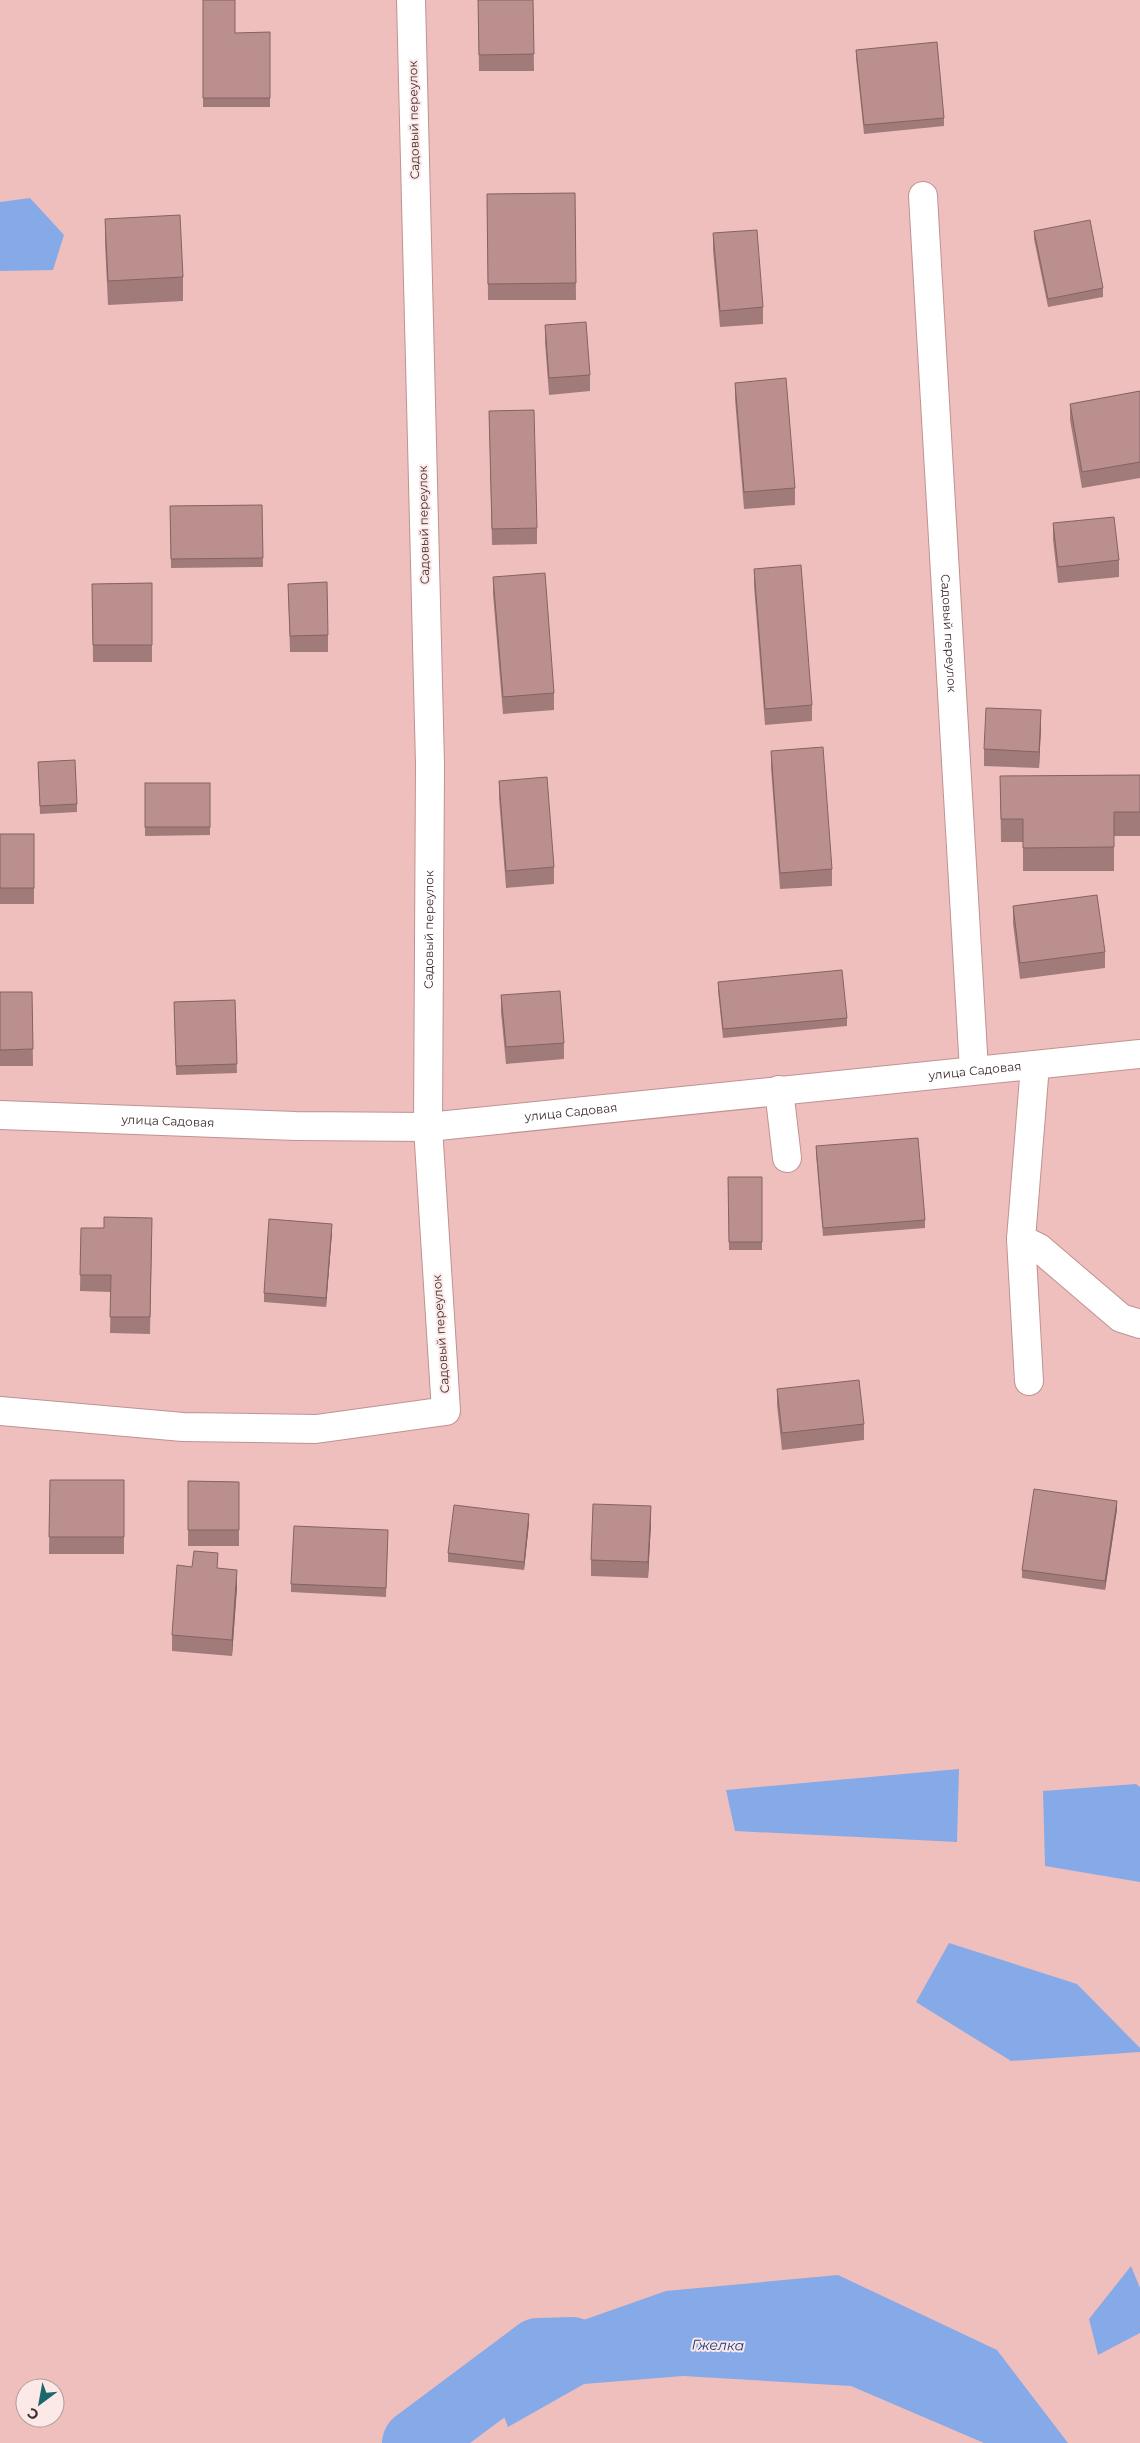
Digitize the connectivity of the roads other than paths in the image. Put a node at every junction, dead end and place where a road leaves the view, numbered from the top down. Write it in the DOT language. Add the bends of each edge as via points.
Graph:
graph roads {
  1 [pos="411,0"];
  2 [pos="923,196"];
  3 [pos="1140,1054"];
  4 [pos="1035,1064"];
  5 [pos="974,1070"];
  6 [pos="779,1090"];
  7 [pos="0,1115"];
  8 [pos="428,1127"];
  9 [pos="787,1158"];
  10 [pos="1021,1239"];
  11 [pos="1140,1324"];
  12 [pos="1030,1381"];
  13 [pos="0,1412"];
  1 -- 8 [label="street, Садовый переулок" via="430,764"];
  2 -- 5 [label="street, Садовый переулок"];
  3 -- 4 [label="street, улица Садовая"];
  4 -- 5 [label="street, улица Садовая"];
  4 -- 10 [label="street"];
  5 -- 6 [label="street, улица Садовая"];
  6 -- 8 [label="street, улица Садовая" via="746,1096"];
  6 -- 9 [label="street"];
  7 -- 8 [label="street, улица Садовая" via="296,1126"];
  8 -- 13 [label="street, Садовый переулок" via="446,1411 316,1429 183,1427"];
  10 -- 11 [label="street" via="1039,1248 1121,1318"];
  10 -- 12 [label="street"];
}
